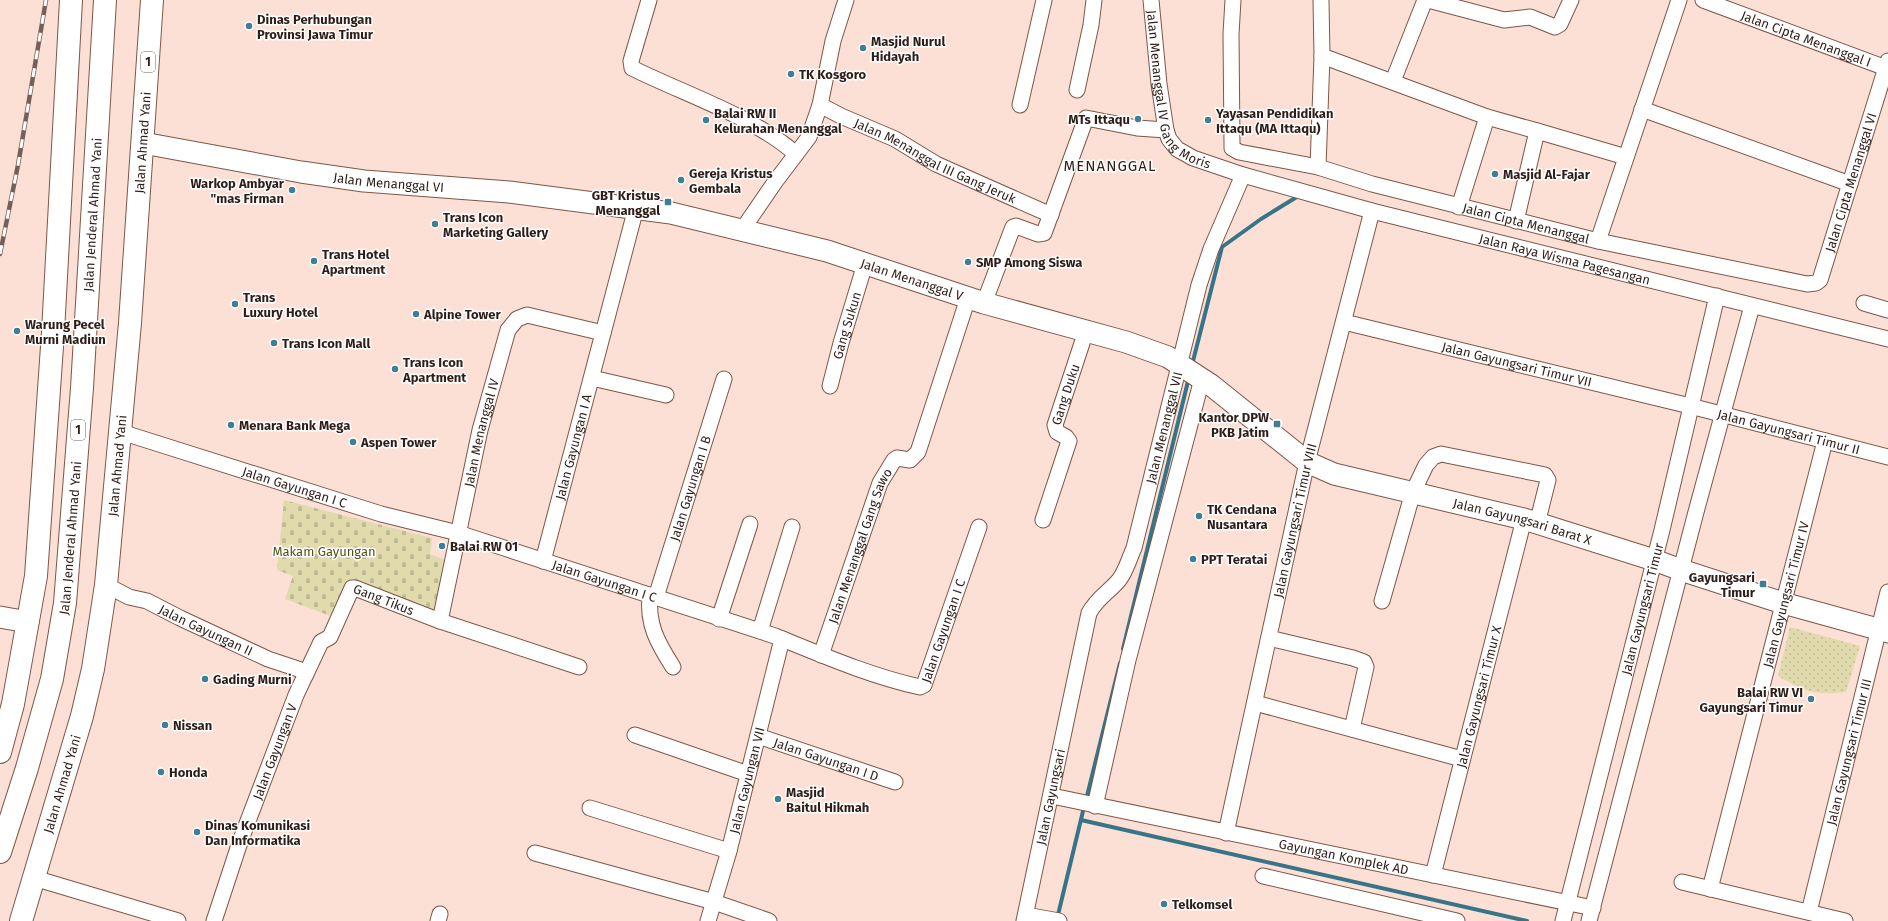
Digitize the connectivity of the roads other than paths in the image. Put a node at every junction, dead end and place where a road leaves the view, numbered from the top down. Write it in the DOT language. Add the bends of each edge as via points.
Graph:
graph roads {
  1 [pos="71,0"];
  2 [pos="105,0"];
  3 [pos="152,0"];
  4 [pos="648,0"];
  5 [pos="846,0"];
  6 [pos="1044,0"];
  7 [pos="1094,0"];
  8 [pos="1151,0"];
  9 [pos="1233,0"];
  10 [pos="1321,0"];
  11 [pos="1425,0"];
  12 [pos="1428,0"];
  13 [pos="1571,0"];
  14 [pos="1679,0"];
  15 [pos="1704,0"];
  16 [pos="1322,56"];
  17 [pos="1887,65"];
  18 [pos="1393,81"];
  19 [pos="1076,90"];
  20 [pos="820,104"];
  21 [pos="1020,105"];
  22 [pos="1642,109"];
  23 [pos="1487,117"];
  24 [pos="1166,130"];
  25 [pos="1537,131"];
  26 [pos="143,143"];
  27 [pos="796,154"];
  28 [pos="1626,157"];
  29 [pos="1318,167"];
  30 [pos="1243,175"];
  31 [pos="1850,184"];
  32 [pos="1459,207"];
  33 [pos="636,208"];
  34 [pos="1372,211"];
  35 [pos="1051,215"];
  36 [pos="1516,221"];
  37 [pos="742,230"];
  38 [pos="1598,241"];
  39 [pos="865,264"];
  40 [pos="1820,280"];
  41 [pos="1717,296"];
  42 [pos="976,301"];
  43 [pos="1864,303"];
  44 [pos="1752,306"];
  45 [pos="1888,310"];
  46 [pos="1344,322"];
  47 [pos="1086,331"];
  48 [pos="603,333"];
  49 [pos="1888,338"];
  50 [pos="1189,370"];
  51 [pos="592,378"];
  52 [pos="724,379"];
  53 [pos="830,386"];
  54 [pos="666,395"];
  55 [pos="1690,406"];
  56 [pos="1723,414"];
  57 [pos="121,432"];
  58 [pos="1825,441"];
  59 [pos="1888,457"];
  60 [pos="1307,462"];
  61 [pos="1413,492"];
  62 [pos="1043,520"];
  63 [pos="1530,522"];
  64 [pos="750,524"];
  65 [pos="792,527"];
  66 [pos="979,527"];
  67 [pos="458,532"];
  68 [pos="1654,560"];
  69 [pos="543,561"];
  70 [pos="1681,570"];
  71 [pos="106,585"];
  72 [pos="1888,592"];
  73 [pos="653,596"];
  74 [pos="1382,601"];
  75 [pos="1783,603"];
  76 [pos="0,617"];
  77 [pos="720,619"];
  78 [pos="440,621"];
  79 [pos="28,622"];
  80 [pos="760,631"];
  81 [pos="1883,631"];
  82 [pos="1269,638"];
  83 [pos="782,639"];
  84 [pos="821,655"];
  85 [pos="579,667"];
  86 [pos="673,667"];
  87 [pos="1076,673"];
  88 [pos="306,674"];
  89 [pos="1255,703"];
  90 [pos="1352,729"];
  91 [pos="635,735"];
  92 [pos="758,736"];
  93 [pos="0,752"];
  94 [pos="1462,759"];
  95 [pos="748,774"];
  96 [pos="895,782"];
  97 [pos="1052,796"];
  98 [pos="1092,805"];
  99 [pos="590,808"];
  100 [pos="1226,833"];
  101 [pos="729,851"];
  102 [pos="0,852"];
  103 [pos="536,854"];
  104 [pos="1433,875"];
  105 [pos="1263,876"];
  106 [pos="34,878"];
  107 [pos="1682,882"];
  108 [pos="1710,889"];
  109 [pos="714,902"];
  110 [pos="1565,912"];
  111 [pos="1809,912"];
  112 [pos="1591,916"];
  113 [pos="1025,918"];
  114 [pos="21,921"];
  115 [pos="178,921"];
  116 [pos="214,921"];
  117 [pos="708,921"];
  118 [pos="769,921"];
  119 [pos="1059,921"];
  120 [pos="1457,921"];
  121 [pos="1845,921"];
  1 -- 79 [label="highway" via="41,521 36,576"];
  2 -- 102 [label="highway, Jalan Jenderal Ahmad Yani / 1" via="82,380 65,603 52,678"];
  3 -- 26 [label="highway, Jalan Ahmad Yani / 1"];
  4 -- 27 [label="street" via="631,61 632,68 717,106 786,145"];
  5 -- 20 [label="street" via="833,41"];
  6 -- 21 [label="street"];
  7 -- 19 [label="street"];
  8 -- 24 [label="street, Jalan Menanggal IV Gang Moris"];
  9 -- 29 [label="street, Jalan Cipta Menanggal" via="1231,34 1234,149"];
  10 -- 16 [label="street"];
  11 -- 18 [label="street"];
  12 -- 13 [label="street" via="1497,19 1530,17 1555,27 1560,24"];
  14 -- 22 [label="street"];
  15 -- 17 [label="street, Jalan Cipta Menanggal I"];
  16 -- 18 [label="street"];
  16 -- 29 [label="street"];
  17 -- 31 [label="street, Jalan Cipta Menanggal VI"];
  18 -- 23 [label="street"];
  20 -- 27 [label="street" via="809,137"];
  20 -- 35 [label="street, Jalan Menanggal III Gang Jeruk" via="895,139 936,164"];
  22 -- 28 [label="street"];
  22 -- 31 [label="street"];
  23 -- 25 [label="street"];
  23 -- 32 [label="street"];
  24 -- 30 [label="street, Jalan Menanggal IV Gang Moris" via="1176,149 1193,158"];
  24 -- 35 [label="street" via="1138,128 1086,118"];
  25 -- 28 [label="street"];
  25 -- 36 [label="street"];
  26 -- 33 [label="street, Jalan Menanggal VI" via="364,181 509,192"];
  26 -- 57 [label="highway, Jalan Ahmad Yani / 1"];
  27 -- 37 [label="street"];
  28 -- 38 [label="street"];
  29 -- 32 [label="street, Jalan Cipta Menanggal"];
  30 -- 34 [label="street, Jalan Raya Wisma Pagesangan"];
  30 -- 50 [label="street, Jalan Menanggal VII" via="1211,249 1199,285"];
  31 -- 40 [label="street, Jalan Cipta Menanggal VI"];
  32 -- 36 [label="street, Jalan Cipta Menanggal"];
  33 -- 37 [label="street, Jalan Menanggal V" via="671,213"];
  33 -- 48 [label="street"];
  34 -- 41 [label="street, Jalan Raya Wisma Pagesangan"];
  34 -- 46 [label="street, Jalan Gayungsari Timur VIII"];
  35 -- 42 [label="street" via="1044,233 1041,234 1013,227"];
  36 -- 38 [label="street, Jalan Cipta Menanggal"];
  37 -- 39 [label="street, Jalan Menanggal V" via="827,251"];
  38 -- 40 [label="street, Jalan Cipta Menanggal" via="1806,284"];
  39 -- 42 [label="street, Jalan Menanggal V"];
  39 -- 53 [label="street, Gang Sukun"];
  41 -- 44 [label="street, Jalan Raya Wisma Pagesangan"];
  41 -- 55 [label="street, Jalan Gayungsari Timur"];
  42 -- 47 [label="street, Jalan Menanggal V"];
  42 -- 84 [label="street, Jalan Menanggal Gang Sawo" via="918,452 910,460 894,460 880,482"];
  43 -- 45 [label="street"];
  44 -- 49 [label="street, Jalan Raya Wisma Pagesangan"];
  44 -- 56 [label="street, Jalan Gayungsari Timur"];
  46 -- 55 [label="street, Jalan Gayungsari Timur VII"];
  46 -- 60 [label="street, Jalan Gayungsari Timur VIII"];
  47 -- 50 [label="street, Jalan Menanggal V" via="1148,349"];
  47 -- 62 [label="street, Gang Duku" via="1055,425 1057,432 1069,441"];
  48 -- 51 [label="street, Jalan Gayungan I A"];
  48 -- 67 [label="street, Jalan Menanggal IV" via="527,315 517,319 508,330 480,430"];
  50 -- 60 [label="street, Jalan Gayungsari Barat X" via="1220,391"];
  50 -- 87 [label="street, Jalan Menanggal VII" via="1134,548 1119,580 1101,595 1089,613"];
  50 -- 98 [label="street" via="1128,660"];
  51 -- 54 [label="street"];
  51 -- 69 [label="street, Jalan Gayungan I A"];
  52 -- 73 [label="street, Jalan Gayungan I B"];
  55 -- 56 [label="street, Jalan Gayungsari Timur II"];
  55 -- 68 [label="street, Jalan Gayungsari Timur"];
  56 -- 58 [label="street, Jalan Gayungsari Timur II"];
  56 -- 70 [label="street, Jalan Gayungsari Timur"];
  57 -- 67 [label="street, Jalan Gayungan I C" via="381,514"];
  57 -- 71 [label="highway, Jalan Ahmad Yani / 1" via="114,481"];
  58 -- 59 [label="street, Jalan Gayungsari Timur II"];
  58 -- 75 [label="street, Jalan Gayungsari Timur IV"];
  60 -- 61 [label="street, Jalan Gayungsari Barat X" via="1334,474"];
  60 -- 82 [label="street, Jalan Gayungsari Timur VIII"];
  61 -- 63 [label="street, Jalan Gayungsari Barat X"];
  61 -- 63 [label="street, Jalan Gayungsari Timur X" via="1426,465 1441,454 1545,475 1548,480"];
  61 -- 74 [label="street, Jalan Gayungsari Timur X"];
  63 -- 68 [label="street, Jalan Gayungsari Barat X"];
  63 -- 94 [label="street, Jalan Gayungsari Timur X"];
  64 -- 77 [label="street"];
  65 -- 80 [label="street"];
  66 -- 84 [label="street, Jalan Gayungan I C" via="922,687"];
  67 -- 69 [label="street, Jalan Gayungan I C"];
  67 -- 78 [label="street, Jalan Menanggal IV"];
  68 -- 70 [label="street, Jalan Gayungsari Barat X"];
  68 -- 110 [label="street, Jalan Gayungsari Timur"];
  69 -- 73 [label="street, Jalan Gayungan I C"];
  70 -- 75 [label="street, Jalan Gayungsari Barat X"];
  70 -- 112 [label="street, Jalan Gayungsari Timur"];
  71 -- 88 [label="street, Jalan Gayungan II" via="129,597 148,601 268,659"];
  71 -- 106 [label="highway, Jalan Ahmad Yani / 1" via="93,669 82,716"];
  72 -- 81 [label="street, Jalan Gayungsari Timur III"];
  73 -- 77 [label="street, Jalan Gayungan I C"];
  73 -- 86 [label="street, Jalan Gayungan I B" via="648,612 652,626"];
  75 -- 81 [label="street, Jalan Gayungsari Barat X"];
  75 -- 108 [label="street, Jalan Gayungsari Timur IV"];
  76 -- 79 [label="street"];
  77 -- 80 [label="street, Jalan Gayungan I C"];
  78 -- 85 [label="street"];
  78 -- 88 [label="street, Gang Tikus" via="352,588 330,636 321,642"];
  79 -- 93 [label="highway" via="13,704"];
  80 -- 83 [label="street, Jalan Gayungan I C"];
  81 -- 111 [label="street, Jalan Gayungsari Timur III"];
  82 -- 89 [label="street, Jalan Gayungsari Timur VIII"];
  82 -- 90 [label="street" via="1364,662 1366,667"];
  83 -- 84 [label="street, Jalan Gayungan I C"];
  83 -- 92 [label="street, Jalan Gayungan VII"];
  87 -- 97 [label="street, Jalan Gayungsari"];
  88 -- 116 [label="street, Jalan Gayungan V" via="240,842"];
  89 -- 90 [label="street"];
  89 -- 100 [label="street, Jalan Gayungsari Timur VIII"];
  90 -- 94 [label="street"];
  91 -- 95 [label="street"];
  92 -- 95 [label="street, Jalan Gayungan VII"];
  92 -- 96 [label="street, Jalan Gayungan I D"];
  94 -- 104 [label="street, Jalan Gayungsari Timur X"];
  95 -- 101 [label="street, Jalan Gayungan VII"];
  97 -- 98 [label="street, Gayungan Komplek AD"];
  97 -- 113 [label="street, Jalan Gayungsari"];
  98 -- 100 [label="street, Gayungan Komplek AD"];
  99 -- 101 [label="street"];
  100 -- 104 [label="street, Gayungan Komplek AD"];
  101 -- 109 [label="street, Jalan Gayungan VII"];
  103 -- 109 [label="street"];
  104 -- 110 [label="street, Gayungan Komplek AD"];
  105 -- 120 [label="street"];
  106 -- 114 [label="highway, Jalan Ahmad Yani / 1"];
  106 -- 115 [label="street"];
  107 -- 108 [label="street"];
  108 -- 111 [label="street"];
  109 -- 117 [label="street, Jalan Gayungan VII"];
  109 -- 118 [label="street"];
  110 -- 112 [label="street, Gayungan Komplek AD"];
  111 -- 121 [label="street"];
  113 -- 119 [label="street" via="1042,917"];
}
